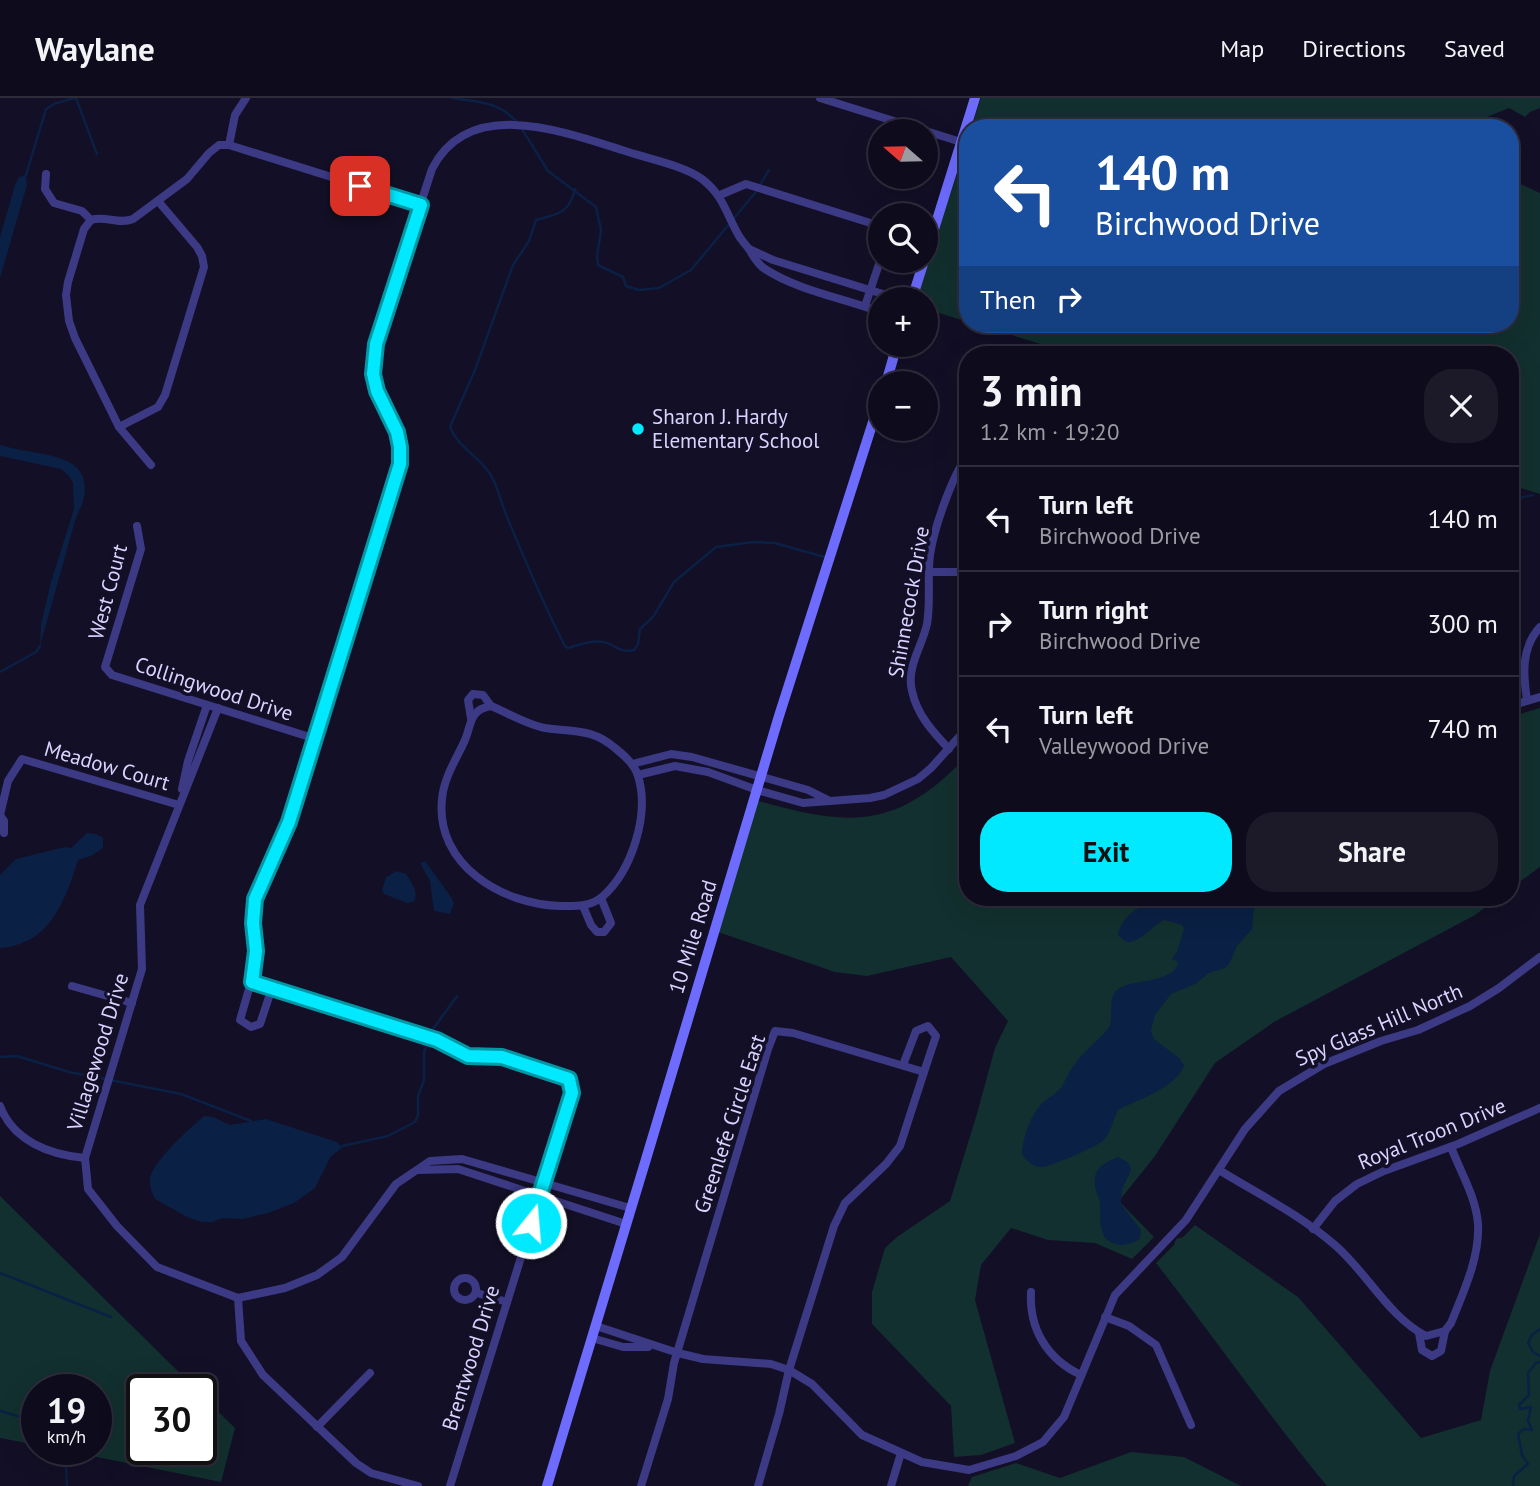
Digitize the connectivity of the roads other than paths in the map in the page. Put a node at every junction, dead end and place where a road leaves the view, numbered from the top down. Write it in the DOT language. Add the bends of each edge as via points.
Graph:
graph roads {
  1 [pos="246,98"];
  2 [pos="820,98"];
  3 [pos="975,98"];
  4 [pos="968,119"];
  5 [pos="959,141"];
  6 [pos="229,145"];
  7 [pos="959,148"];
  8 [pos="46,174"];
  9 [pos="720,195"];
  10 [pos="158,201"];
  11 [pos="421,205"];
  12 [pos="938,216"];
  13 [pos="91,220"];
  14 [pos="868,222"];
  15 [pos="749,249"];
  16 [pos="794,267"];
  17 [pos="789,281"];
  18 [pos="868,290"];
  19 [pos="868,297"];
  20 [pos="865,306"];
  21 [pos="868,307"];
  22 [pos="118,427"];
  23 [pos="868,438"];
  24 [pos="151,465"];
  25 [pos="959,470"];
  26 [pos="137,526"];
  27 [pos="930,572"];
  28 [pos="959,572"];
  29 [pos="1540,627"];
  30 [pos="105,667"];
  31 [pos="1540,697"];
  32 [pos="1527,700"];
  33 [pos="1519,703"];
  34 [pos="207,705"];
  35 [pos="491,706"];
  36 [pos="219,708"];
  37 [pos="471,718"];
  38 [pos="959,737"];
  39 [pos="316,739"];
  40 [pos="949,749"];
  41 [pos="632,764"];
  42 [pos="638,775"];
  43 [pos="761,776"];
  44 [pos="757,790"];
  45 [pos="830,801"];
  46 [pos="179,805"];
  47 [pos="4,833"];
  48 [pos="601,898"];
  49 [pos="583,906"];
  50 [pos="1540,957"];
  51 [pos="252,982"];
  52 [pos="72,986"];
  53 [pos="272,988"];
  54 [pos="132,1003"];
  55 [pos="903,1065"];
  56 [pos="924,1072"];
  57 [pos="0,1107"];
  58 [pos="1540,1108"];
  59 [pos="1451,1147"];
  60 [pos="85,1158"];
  61 [pos="415,1170"];
  62 [pos="1219,1170"];
  63 [pos="543,1184"];
  64 [pos="539,1196"];
  65 [pos="630,1208"];
  66 [pos="626,1224"];
  67 [pos="1313,1229"];
  68 [pos="1031,1292"];
  69 [pos="477,1293"];
  70 [pos="238,1298"];
  71 [pos="507,1302"];
  72 [pos="1105,1317"];
  73 [pos="596,1326"];
  74 [pos="1445,1331"];
  75 [pos="1419,1333"];
  76 [pos="592,1338"];
  77 [pos="655,1346"];
  78 [pos="678,1353"];
  79 [pos="789,1370"];
  80 [pos="370,1373"];
  81 [pos="1081,1375"];
  82 [pos="1191,1425"];
  83 [pos="317,1427"];
  84 [pos="901,1452"];
  85 [pos="418,1486"];
  86 [pos="450,1486"];
  87 [pos="547,1486"];
  88 [pos="641,1486"];
  89 [pos="758,1486"];
  90 [pos="891,1486"];
  1 -- 6 [label="street" via="235,116"];
  2 -- 5 [label="street"];
  3 -- 4 [label="main road"];
  6 -- 10 [label="street" via="219,145 195,172"];
  6 -- 11 [label="street"];
  7 -- 12 [label="main road"];
  8 -- 13 [label="street" via="46,189 54,203 82,211"];
  9 -- 11 [label="street" via="685,171 561,130 502,116 480,121 453,136 436,159"];
  9 -- 14 [label="street" via="746,184"];
  9 -- 15 [label="street"];
  10 -- 13 [label="street" via="125,222 101,217"];
  10 -- 22 [label="street" via="197,247 204,267 165,395 158,407"];
  11 -- 39 [label="street" via="373,360 377,391 397,432 400,464"];
  13 -- 22 [label="street" via="84,229 65,295 75,338"];
  15 -- 16 [label="street"];
  15 -- 17 [label="street" via="755,261"];
  16 -- 17 [label="street"];
  16 -- 18 [label="street"];
  17 -- 20 [label="street"];
  19 -- 20 [label="street"];
  20 -- 21 [label="street"];
  22 -- 24 [label="street"];
  23 -- 43 [label="main road, 10 Mile Road"];
  25 -- 27 [label="street, Shinnecock Drive" via="932,546"];
  26 -- 30 [label="street, West Court" via="141,549"];
  27 -- 28 [label="street"];
  27 -- 40 [label="street, Shinnecock Drive" via="926,625 912,667 912,691 929,728"];
  29 -- 32 [label="street" via="1524,658"];
  30 -- 34 [label="street, Collingwood Drive" via="112,675"];
  31 -- 32 [label="street"];
  32 -- 33 [label="street"];
  34 -- 36 [label="street, Collingwood Drive"];
  34 -- 46 [label="street, Villagewood Drive"];
  35 -- 37 [label="street"];
  35 -- 37 [label="street" via="483,695 473,694 468,700"];
  35 -- 41 [label="street" via="543,727 594,734"];
  36 -- 39 [label="street, Collingwood Drive"];
  36 -- 46 [label="street, Villagewood Drive"];
  37 -- 49 [label="street" via="442,799 446,835 454,853 479,880 510,894 547,905"];
  38 -- 40 [label="street"];
  39 -- 51 [label="street" via="289,822 255,899"];
  40 -- 45 [label="street" via="932,768 900,788 870,798"];
  41 -- 42 [label="street"];
  41 -- 43 [label="street" via="671,754"];
  42 -- 44 [label="street" via="675,766 708,772"];
  42 -- 48 [label="street" via="642,799 637,838 628,864"];
  43 -- 44 [label="main road, 10 Mile Road"];
  43 -- 45 [label="street"];
  44 -- 45 [label="street" via="803,803"];
  44 -- 65 [label="main road, 10 Mile Road"];
  46 -- 47 [label="street, Meadow Court" via="22,759 8,780 0,815"];
  46 -- 54 [label="street, Villagewood Drive" via="141,905 142,969"];
  48 -- 49 [label="street"];
  48 -- 49 [label="street" via="611,923 604,932 591,925"];
  50 -- 62 [label="street, Spy Glass Hill North" via="1470,1006 1324,1064 1279,1091 1245,1129"];
  51 -- 53 [label="street"];
  51 -- 53 [label="street" via="240,1020 251,1027 260,1024"];
  52 -- 54 [label="street"];
  53 -- 63 [label="street, Brentwood Drive" via="437,1040 468,1056 502,1057 569,1079 572,1093"];
  54 -- 60 [label="street, Villagewood Drive"];
  55 -- 56 [label="street, Greenlefe Circle East"];
  55 -- 56 [label="street" via="916,1031 928,1026 936,1036"];
  55 -- 78 [label="street, Greenlefe Circle East" via="775,1031"];
  56 -- 79 [label="street" via="900,1146 845,1203 834,1226"];
  57 -- 60 [label="street" via="12,1125 39,1148"];
  58 -- 59 [label="street, Royal Troon Drive"];
  59 -- 67 [label="street, Royal Troon Drive" via="1357,1184 1335,1201"];
  59 -- 74 [label="street" via="1475,1211 1477,1242 1461,1299"];
  60 -- 70 [label="street, Villagewood Drive" via="88,1189 158,1267"];
  61 -- 63 [label="street" via="430,1161 462,1159"];
  61 -- 64 [label="street" via="458,1169"];
  61 -- 70 [label="street" via="396,1184 342,1257 285,1289"];
  62 -- 67 [label="street"];
  62 -- 72 [label="street, Spy Glass Hill North" via="1186,1220 1115,1295"];
  63 -- 64 [label="street, Brentwood Drive"];
  63 -- 65 [label="street"];
  64 -- 66 [label="street"];
  64 -- 71 [label="street, Brentwood Drive"];
  65 -- 66 [label="main road, 10 Mile Road"];
  66 -- 73 [label="main road, 10 Mile Road"];
  67 -- 75 [label="street" via="1359,1268"];
  68 -- 81 [label="street" via="1030,1310 1045,1346 1060,1363"];
  69 -- 71 [label="street"];
  70 -- 83 [label="street" via="241,1341 263,1375"];
  71 -- 86 [label="street, Brentwood Drive"];
  72 -- 81 [label="street, Spy Glass Hill North"];
  72 -- 82 [label="street" via="1129,1326 1156,1345"];
  73 -- 76 [label="main road, 10 Mile Road"];
  73 -- 77 [label="street"];
  74 -- 75 [label="street" via="1426,1336"];
  74 -- 75 [label="street" via="1441,1351 1432,1356 1422,1350"];
  76 -- 77 [label="street" via="624,1347"];
  76 -- 87 [label="main road, 10 Mile Road"];
  77 -- 78 [label="street"];
  78 -- 79 [label="street"];
  78 -- 88 [label="street"];
  79 -- 84 [label="street, Spy Glass Hill North" via="812,1384 862,1435"];
  79 -- 89 [label="street"];
  80 -- 83 [label="street"];
  81 -- 84 [label="street, Spy Glass Hill North" via="1064,1417 1030,1450 969,1470 922,1462"];
  83 -- 85 [label="street" via="371,1473"];
  84 -- 90 [label="street"];
}
